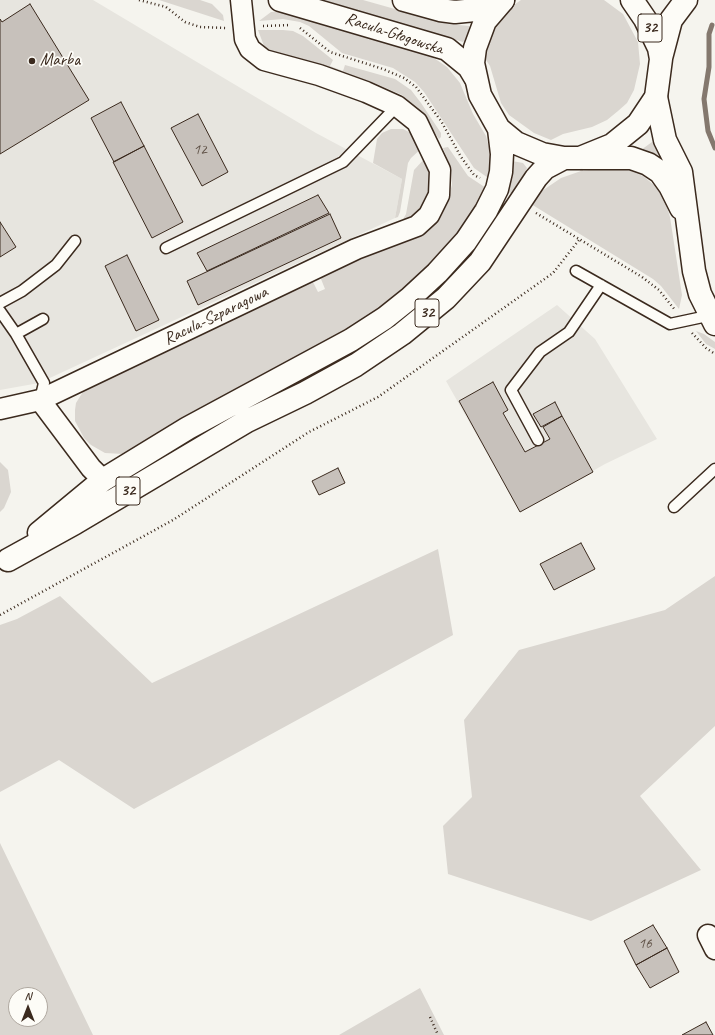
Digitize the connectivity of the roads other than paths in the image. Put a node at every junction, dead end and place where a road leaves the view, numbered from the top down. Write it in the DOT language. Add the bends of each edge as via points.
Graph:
graph roads {
  1 [pos="241,0"];
  2 [pos="280,0"];
  3 [pos="404,0"];
  4 [pos="503,0"];
  5 [pos="632,0"];
  6 [pos="686,0"];
  7 [pos="661,59"];
  8 [pos="475,77"];
  9 [pos="656,97"];
  10 [pos="397,106"];
  11 [pos="499,128"];
  12 [pos="572,158"];
  13 [pos="686,219"];
  14 [pos="75,241"];
  15 [pos="166,248"];
  16 [pos="576,270"];
  17 [pos="601,285"];
  18 [pos="0,303"];
  19 [pos="0,310"];
  20 [pos="713,318"];
  21 [pos="43,319"];
  22 [pos="16,334"];
  23 [pos="40,400"];
  24 [pos="0,409"];
  25 [pos="538,440"];
  26 [pos="715,469"];
  27 [pos="103,480"];
  28 [pos="674,507"];
  29 [pos="4,563"];
  1 -- 10 [label="street" via="245,39 250,48 264,60 319,75"];
  2 -- 8 [label="main road, Racula-Głogowska" via="447,48 469,67"];
  3 -- 4 [label="main road, Racula-Głogowska" via="455,12 475,10"];
  4 -- 8 [label="main road, 32" via="485,21 479,34 474,56"];
  5 -- 7 [label="main road, 32" via="654,36"];
  6 -- 7 [label="main road, 32" via="671,20"];
  7 -- 9 [label="main road, 32"];
  8 -- 11 [label="main road, 32" via="480,95"];
  9 -- 12 [label="main road, 32" via="647,112 629,132 612,145"];
  9 -- 13 [label="main road" via="665,140 681,172"];
  10 -- 15 [label="lane" via="343,162"];
  10 -- 23 [label="street, Racula-Szparagowa" via="417,122 440,170 439,195 429,215 417,226 356,249"];
  11 -- 12 [label="main road, 32" via="529,149"];
  11 -- 27 [label="main road, 32" via="502,172 486,211 466,241 410,298 351,340 188,428"];
  12 -- 13 [label="main road" via="617,156 648,164 660,172 670,186"];
  12 -- 29 [label="main road, 32" via="545,168 480,262 446,298 402,334 356,365 247,421"];
  13 -- 20 [label="main road" via="700,294"];
  14 -- 18 [label="lane" via="56,265 22,291"];
  16 -- 17 [label="lane"];
  17 -- 20 [label="lane" via="670,324"];
  17 -- 25 [label="lane" via="569,332 540,352 511,390"];
  19 -- 22 [label="lane"];
  21 -- 22 [label="lane"];
  22 -- 23 [label="lane" via="44,383"];
  23 -- 24 [label="street, Racula-Szparagowa"];
  23 -- 27 [label="street" via="90,468"];
  26 -- 28 [label="lane"];
  27 -- 29 [label="main road, 32"];
}
